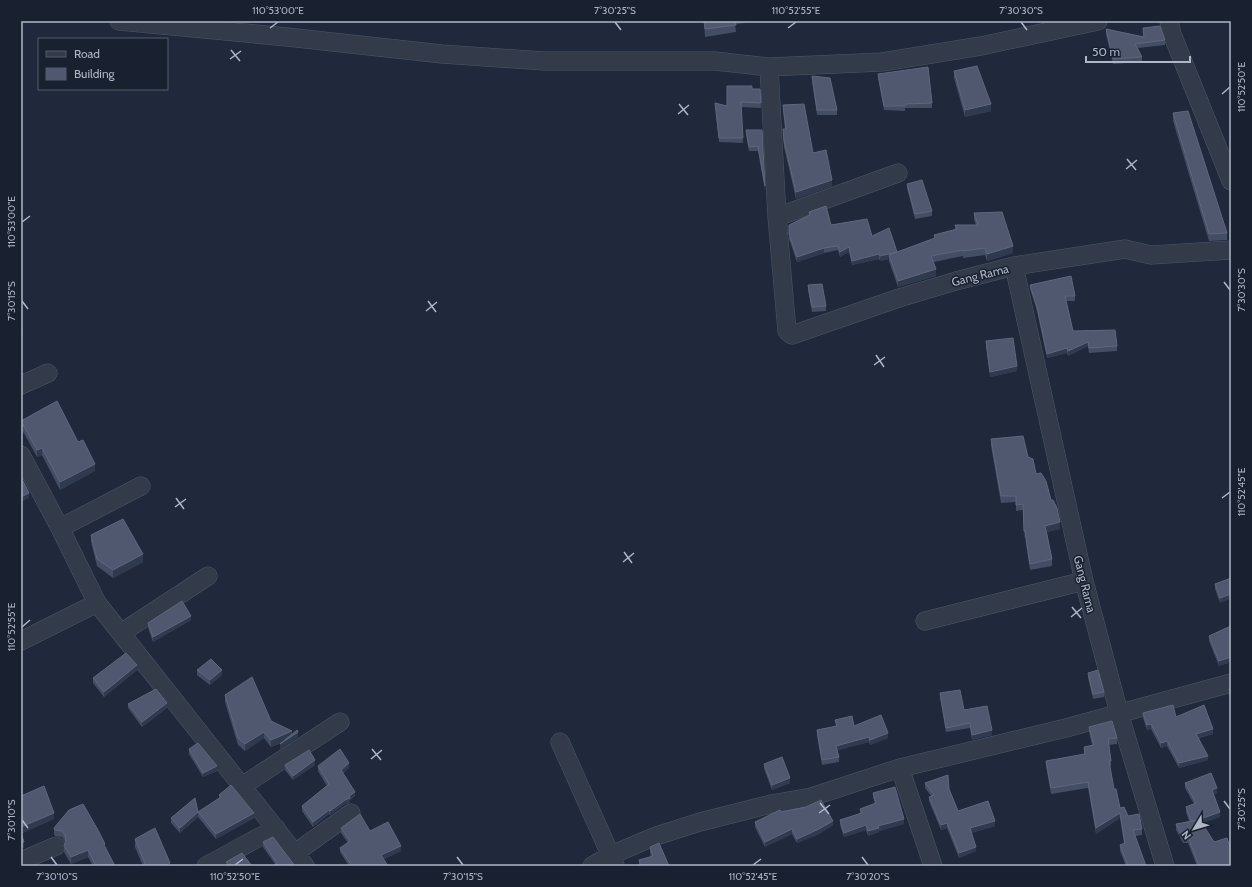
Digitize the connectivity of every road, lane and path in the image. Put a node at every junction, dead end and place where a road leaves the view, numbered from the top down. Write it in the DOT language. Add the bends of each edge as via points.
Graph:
graph roads {
  1 [pos="119,21"];
  2 [pos="1098,21"];
  3 [pos="1169,21"];
  4 [pos="769,67"];
  5 [pos="898,173"];
  6 [pos="1231,181"];
  7 [pos="777,216"];
  8 [pos="1231,250"];
  9 [pos="1014,266"];
  10 [pos="48,374"];
  11 [pos="21,385"];
  12 [pos="22,459"];
  13 [pos="140,486"];
  14 [pos="60,528"];
  15 [pos="208,576"];
  16 [pos="1084,581"];
  17 [pos="97,603"];
  18 [pos="925,621"];
  19 [pos="121,633"];
  20 [pos="21,641"];
  21 [pos="1231,683"];
  22 [pos="1119,713"];
  23 [pos="340,722"];
  24 [pos="560,742"];
  25 [pos="900,768"];
  26 [pos="242,786"];
  27 [pos="351,813"];
  28 [pos="276,828"];
  29 [pos="56,846"];
  30 [pos="300,859"];
  31 [pos="613,860"];
  32 [pos="21,861"];
  33 [pos="206,866"];
  34 [pos="592,866"];
  35 [pos="933,866"];
  36 [pos="1165,866"];
  1 -- 4 [label="street" via="442,54 544,61 715,61"];
  2 -- 4 [label="street" via="981,46 882,62"];
  3 -- 6 [label="street"];
  4 -- 7 [label="street, Gang Rama"];
  5 -- 7 [label="street"];
  7 -- 9 [label="street, Gang Rama" via="785,325 787,332 792,335 956,280"];
  8 -- 9 [label="street" via="1150,255 1125,248"];
  9 -- 16 [label="street, Gang Rama"];
  10 -- 11 [label="street"];
  12 -- 14 [label="street"];
  13 -- 14 [label="street"];
  14 -- 17 [label="street"];
  15 -- 19 [label="street"];
  16 -- 18 [label="street"];
  16 -- 22 [label="street, Gang Rama"];
  17 -- 19 [label="street"];
  17 -- 20 [label="street"];
  19 -- 26 [label="street"];
  21 -- 22 [label="street"];
  22 -- 25 [label="street"];
  22 -- 36 [label="street, Gang Rama"];
  23 -- 26 [label="street"];
  24 -- 31 [label="street"];
  25 -- 31 [label="street" via="811,797 771,804 656,836"];
  25 -- 35 [label="street"];
  26 -- 28 [label="street"];
  27 -- 30 [label="street"];
  28 -- 30 [label="street"];
  28 -- 33 [label="street"];
  29 -- 32 [label="street"];
  31 -- 34 [label="street"];
}
